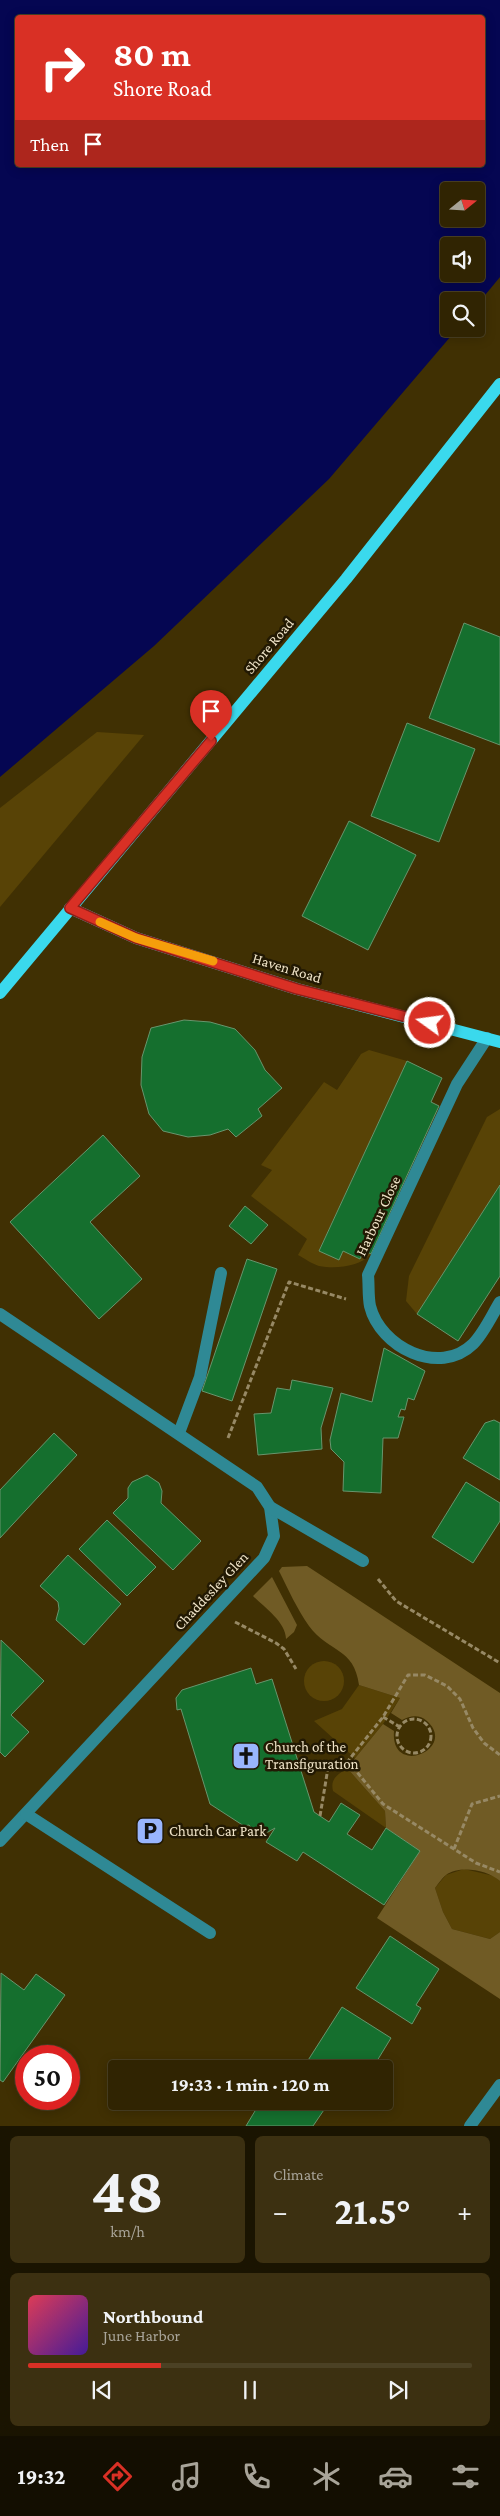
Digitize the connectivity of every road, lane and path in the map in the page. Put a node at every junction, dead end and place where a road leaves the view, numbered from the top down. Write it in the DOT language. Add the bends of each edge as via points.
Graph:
graph roads {
  1 [pos="500,384"];
  2 [pos="70,908"];
  3 [pos="0,993"];
  4 [pos="487,1038"];
  5 [pos="500,1042"];
  6 [pos="221,1273"];
  7 [pos="500,1302"];
  8 [pos="370,1306"];
  9 [pos="0,1314"];
  10 [pos="179,1433"];
  11 [pos="215,1457"];
  12 [pos="270,1507"];
  13 [pos="363,1561"];
  14 [pos="215,1611"];
  15 [pos="500,1663"];
  16 [pos="296,1669"];
  17 [pos="383,1717"];
  18 [pos="400,1727"];
  19 [pos="500,1755"];
  20 [pos="348,1761"];
  21 [pos="500,1796"];
  22 [pos="26,1814"];
  23 [pos="320,1816"];
  24 [pos="0,1841"];
  25 [pos="454,1849"];
  26 [pos="500,1872"];
  27 [pos="210,1933"];
  28 [pos="500,2085"];
  29 [pos="470,2126"];
  1 -- 2 [label="main road, Shore Road" via="346,579"];
  2 -- 3 [label="main road, Shore Road"];
  2 -- 4 [label="main road, Haven Road" via="136,938 297,989"];
  4 -- 5 [label="main road, Haven Road"];
  4 -- 8 [label="street, Harbour Close" via="457,1084 368,1275"];
  6 -- 10 [label="street" via="200,1377"];
  7 -- 8 [label="street, Harbour Close" via="474,1343 460,1353 431,1358 414,1354 389,1338"];
  8 -- 11 [label="path" via="289,1282 227,1441"];
  9 -- 10 [label="street, Chaddesley Glen"];
  10 -- 11 [label="street, Chaddesley Glen"];
  11 -- 12 [label="street, Chaddesley Glen" via="257,1487"];
  12 -- 13 [label="street"];
  12 -- 14 [label="street, Chaddesley Glen" via="274,1536 264,1558"];
  13 -- 15 [label="path" via="396,1601"];
  14 -- 16 [label="path" via="276,1643 284,1649"];
  14 -- 22 [label="street, Chaddesley Glen"];
  17 -- 18 [label="path"];
  17 -- 19 [label="path" via="408,1675 425,1675 447,1686 460,1699 484,1744"];
  17 -- 20 [label="path"];
  18 -- 18 [label="path" via="414,1719 425,1724 430,1734 428,1744 420,1752 405,1750 397,1737"];
  20 -- 23 [label="path" via="328,1768"];
  20 -- 25 [label="path" via="383,1804"];
  21 -- 25 [label="path" via="472,1804"];
  22 -- 24 [label="street, Chaddesley Glen"];
  22 -- 27 [label="street"];
  25 -- 26 [label="path" via="476,1863"];
  28 -- 29 [label="street"];
}
